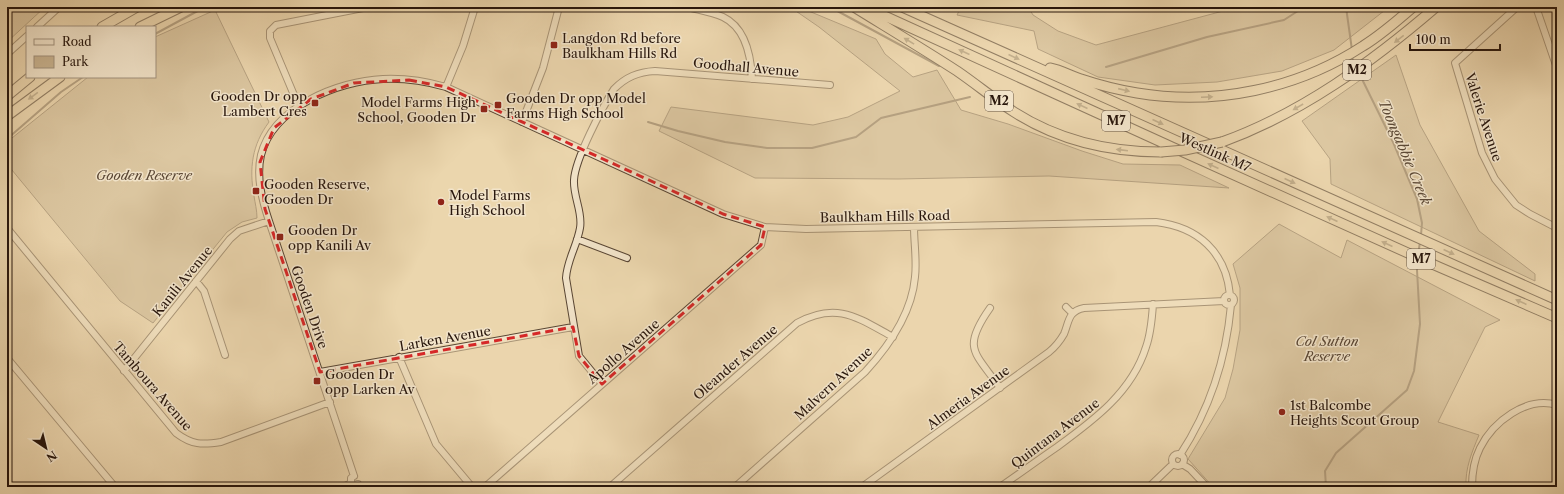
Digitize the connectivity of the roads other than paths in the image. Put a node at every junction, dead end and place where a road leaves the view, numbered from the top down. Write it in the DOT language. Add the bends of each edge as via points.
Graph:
graph roads {
  1 [pos="59,7"];
  2 [pos="137,7"];
  3 [pos="181,7"];
  4 [pos="368,7"];
  5 [pos="474,7"];
  6 [pos="559,7"];
  7 [pos="687,7"];
  8 [pos="854,7"];
  9 [pos="864,7"];
  10 [pos="902,7"];
  11 [pos="1413,7"];
  12 [pos="1436,7"];
  13 [pos="1516,7"];
  14 [pos="1536,7"];
  15 [pos="37,26"];
  16 [pos="104,26"];
  17 [pos="142,26"];
  18 [pos="26,37"];
  19 [pos="7,54"];
  20 [pos="1033,66"];
  21 [pos="1557,68"];
  22 [pos="29,78"];
  23 [pos="59,78"];
  24 [pos="752,79"];
  25 [pos="830,85"];
  26 [pos="446,87"];
  27 [pos="7,96"];
  28 [pos="299,107"];
  29 [pos="7,116"];
  30 [pos="522,122"];
  31 [pos="583,150"];
  32 [pos="269,221"];
  33 [pos="765,227"];
  34 [pos="914,227"];
  35 [pos="7,228"];
  36 [pos="1557,228"];
  37 [pos="577,239"];
  38 [pos="627,258"];
  39 [pos="196,281"];
  40 [pos="1230,295"];
  41 [pos="1557,300"];
  42 [pos="1224,301"];
  43 [pos="1153,304"];
  44 [pos="1231,305"];
  45 [pos="1066,307"];
  46 [pos="990,308"];
  47 [pos="1072,313"];
  48 [pos="1557,318"];
  49 [pos="573,327"];
  50 [pos="893,337"];
  51 [pos="225,355"];
  52 [pos="7,358"];
  53 [pos="399,358"];
  54 [pos="124,371"];
  55 [pos="320,372"];
  56 [pos="602,384"];
  57 [pos="1000,388"];
  58 [pos="330,402"];
  59 [pos="1557,405"];
  60 [pos="1180,455"];
  61 [pos="1174,464"];
  62 [pos="1182,464"];
  63 [pos="354,476"];
  64 [pos="1557,481"];
  65 [pos="351,483"];
  66 [pos="359,486"];
  67 [pos="115,487"];
  68 [pos="343,487"];
  69 [pos="472,487"];
  70 [pos="485,487"];
  71 [pos="610,487"];
  72 [pos="735,487"];
  73 [pos="862,487"];
  74 [pos="1000,487"];
  75 [pos="1149,487"];
  76 [pos="1207,487"];
  77 [pos="1472,487"];
  78 [pos="1554,487"];
  1 -- 15 [label="street"];
  2 -- 16 [label="highway"];
  3 -- 17 [label="highway"];
  4 -- 28 [label="street" via="276,25 270,31 270,38"];
  5 -- 26 [label="street" via="463,46"];
  6 -- 30 [label="street" via="543,68"];
  7 -- 24 [label="street" via="722,17 736,27 748,50"];
  12 -- 8 [label="highway, M2, one-way, bridge" via="1382,52 1332,87 1271,122 1222,142 1161,152 1094,145 1033,123 921,48"];
  48 -- 9 [label="highway, Westlink M7 / M7, one-way"];
  10 -- 20 [label="highway, M2, one-way"];
  20 -- 11 [label="highway, M2, one-way" via="1053,69 1101,85 1136,93 1176,98 1244,93 1295,80 1325,68 1377,36"];
  13 -- 36 [label="street, Valerie Avenue" via="1455,63 1482,153 1495,179 1516,205"];
  14 -- 21 [label="street"];
  18 -- 19 [label="street"];
  20 -- 41 [label="highway, Westlink M7 / M7, one-way"];
  22 -- 27 [label="highway"];
  23 -- 29 [label="highway, one-way"];
  24 -- 25 [label="street, Goodhall Avenue"];
  24 -- 31 [label="street, Goodhall Avenue" via="655,71 632,74 614,88"];
  26 -- 28 [label="street, Gooden Drive" via="409,80 374,80 333,89"];
  26 -- 30 [label="street, Gooden Drive"];
  28 -- 32 [label="street, Gooden Drive" via="274,128 261,156 260,182"];
  30 -- 31 [label="street, Baulkham Hills Road"];
  31 -- 33 [label="street, Baulkham Hills Road" via="723,214"];
  31 -- 37 [label="street, Goodhall Avenue" via="574,182 580,216"];
  32 -- 39 [label="street, Kanili Avenue" via="234,234"];
  32 -- 55 [label="street, Gooden Drive"];
  33 -- 34 [label="street, Baulkham Hills Road"];
  33 -- 56 [label="street, Apollo Avenue" via="761,245"];
  34 -- 40 [label="street, Baulkham Hills Road" via="1168,223 1192,232 1215,253 1226,274"];
  34 -- 50 [label="street, Malvern Avenue" via="915,277 907,310"];
  35 -- 54 [label="street, Tamboura Avenue"];
  37 -- 38 [label="street"];
  37 -- 49 [label="street, Goodhall Avenue" via="568,261 566,278"];
  39 -- 51 [label="street" via="204,291"];
  39 -- 54 [label="street, Kanili Avenue"];
  40 -- 42 [label="street" via="1226,296"];
  40 -- 44 [label="street" via="1234,300"];
  42 -- 43 [label="street"];
  42 -- 44 [label="street"];
  43 -- 47 [label="street" via="1084,308"];
  43 -- 74 [label="street, Quintana Avenue" via="1147,346 1125,388 1113,403 1088,425"];
  44 -- 60 [label="street" via="1226,344 1217,381 1198,426"];
  45 -- 47 [label="street"];
  46 -- 57 [label="street" via="976,332 973,346"];
  47 -- 57 [label="street, Almeria Avenue" via="1056,347"];
  49 -- 53 [label="street, Larken Avenue"];
  49 -- 56 [label="street, Goodhall Avenue" via="579,356"];
  50 -- 71 [label="street, Oleander Avenue" via="860,319 835,312 806,318 797,323"];
  50 -- 72 [label="street, Malvern Avenue" via="880,357 865,372"];
  52 -- 67 [label="street"];
  53 -- 55 [label="street, Larken Avenue"];
  53 -- 69 [label="street" via="436,444"];
  54 -- 58 [label="street, Tamboura Avenue" via="176,433 195,444 221,442"];
  55 -- 58 [label="street, Gooden Drive"];
  56 -- 70 [label="street, Apollo Avenue"];
  57 -- 73 [label="street, Almeria Avenue"];
  58 -- 63 [label="street, Gooden Drive"];
  59 -- 77 [label="street" via="1525,404 1509,415 1487,437 1480,448 1475,461"];
  60 -- 61 [label="street" via="1176,454 1173,457"];
  60 -- 62 [label="street" via="1184,459"];
  61 -- 62 [label="street"];
  61 -- 75 [label="street"];
  62 -- 76 [label="street"];
  63 -- 65 [label="street"];
  63 -- 66 [label="street" via="359,478"];
  64 -- 78 [label="street"];
  65 -- 66 [label="street"];
  65 -- 68 [label="street"];
}
